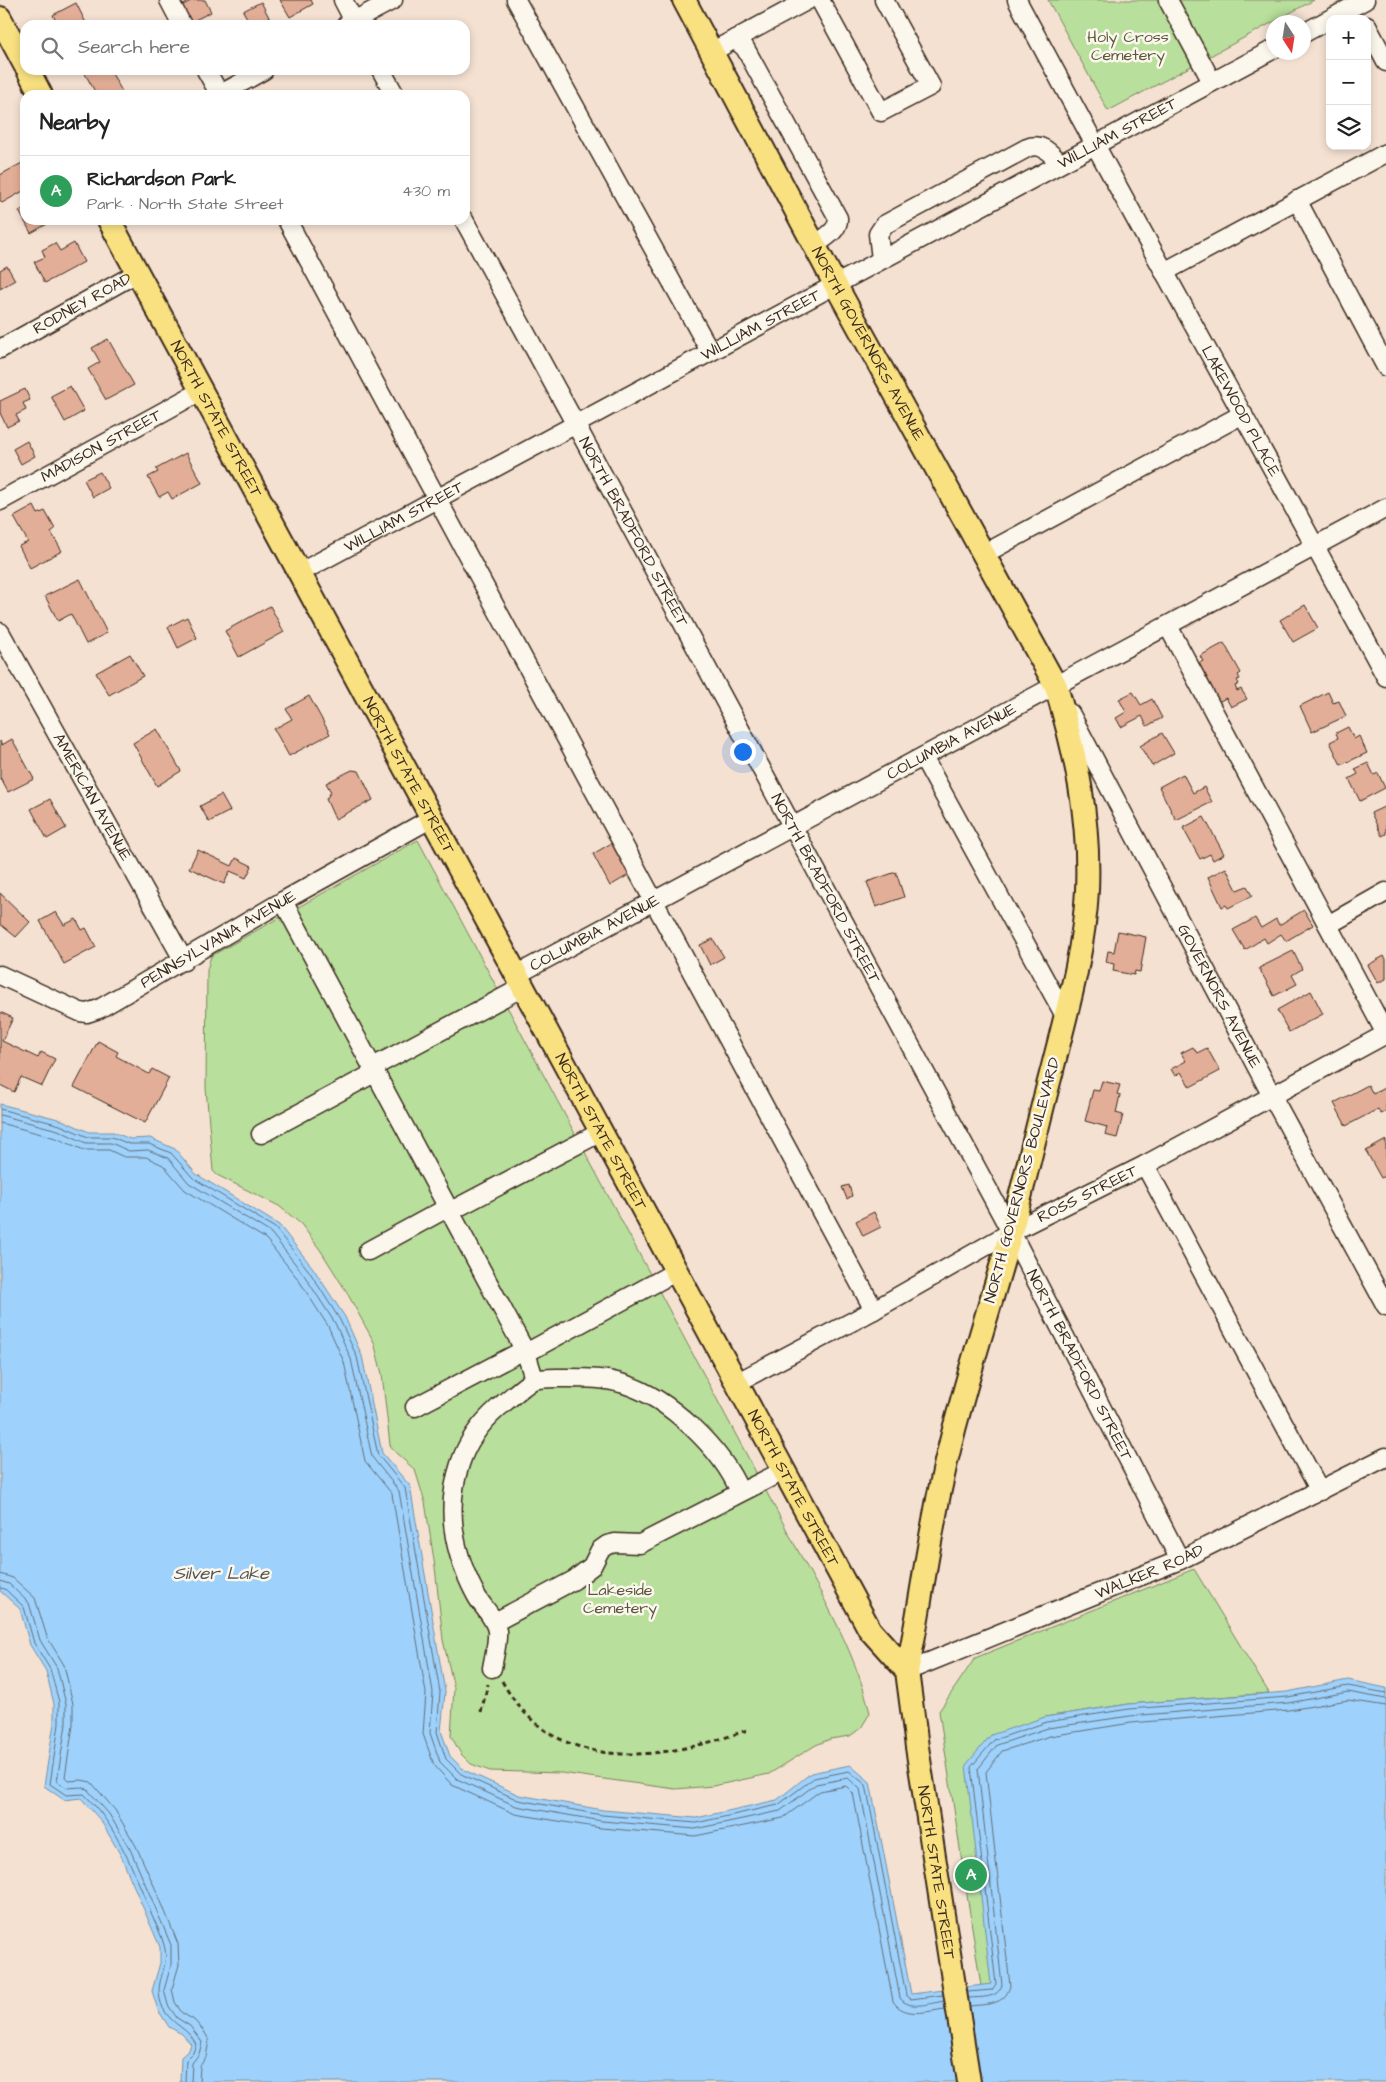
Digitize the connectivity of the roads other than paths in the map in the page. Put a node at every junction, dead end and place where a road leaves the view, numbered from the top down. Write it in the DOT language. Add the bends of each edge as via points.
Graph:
graph roads {
  1 [pos="168,0"];
  2 [pos="343,0"];
  3 [pos="393,0"];
  4 [pos="516,0"];
  5 [pos="684,0"];
  6 [pos="808,0"];
  7 [pos="820,0"];
  8 [pos="884,0"];
  9 [pos="1017,0"];
  10 [pos="1168,0"];
  11 [pos="1360,6"];
  12 [pos="179,20"];
  13 [pos="350,20"];
  14 [pos="359,20"];
  15 [pos="1311,30"];
  16 [pos="3,32"];
  17 [pos="1371,34"];
  18 [pos="734,40"];
  19 [pos="713,51"];
  20 [pos="1266,53"];
  21 [pos="20,58"];
  22 [pos="1386,62"];
  23 [pos="31,75"];
  24 [pos="209,75"];
  25 [pos="255,75"];
  26 [pos="384,75"];
  27 [pos="1212,82"];
  28 [pos="39,90"];
  29 [pos="216,90"];
  30 [pos="228,90"];
  31 [pos="392,90"];
  32 [pos="1094,145"];
  33 [pos="1386,153"];
  34 [pos="1060,163"];
  35 [pos="1297,200"];
  36 [pos="112,225"];
  37 [pos="290,225"];
  38 [pos="467,225"];
  39 [pos="815,245"];
  40 [pos="881,259"];
  41 [pos="1164,272"];
  42 [pos="138,273"];
  43 [pos="835,284"];
  44 [pos="2,344"];
  45 [pos="710,351"];
  46 [pos="1386,368"];
  47 [pos="201,391"];
  48 [pos="1242,414"];
  49 [pos="576,425"];
  50 [pos="438,499"];
  51 [pos="0,501"];
  52 [pos="1386,508"];
  53 [pos="1316,546"];
  54 [pos="984,554"];
  55 [pos="299,573"];
  56 [pos="1168,626"];
  57 [pos="0,632"];
  58 [pos="1386,677"];
  59 [pos="1056,686"];
  60 [pos="923,757"];
  61 [pos="432,818"];
  62 [pos="793,827"];
  63 [pos="1386,892"];
  64 [pos="283,901"];
  65 [pos="654,901"];
  66 [pos="1328,925"];
  67 [pos="184,961"];
  68 [pos="0,975"];
  69 [pos="519,981"];
  70 [pos="1065,1016"];
  71 [pos="1386,1034"];
  72 [pos="374,1070"];
  73 [pos="1272,1096"];
  74 [pos="601,1132"];
  75 [pos="261,1134"];
  76 [pos="1145,1165"];
  77 [pos="448,1210"];
  78 [pos="1011,1232"];
  79 [pos="368,1251"];
  80 [pos="677,1271"];
  81 [pos="1386,1306"];
  82 [pos="874,1310"];
  83 [pos="525,1352"];
  84 [pos="533,1380"];
  85 [pos="736,1383"];
  86 [pos="415,1408"];
  87 [pos="1386,1457"];
  88 [pos="783,1471"];
  89 [pos="1320,1491"];
  90 [pos="740,1492"];
  91 [pos="1180,1560"];
  92 [pos="495,1622"];
  93 [pos="493,1665"];
  94 [pos="907,1671"];
  95 [pos="969,2082"];
  1 -- 12 [label="street"];
  2 -- 13 [label="street"];
  3 -- 14 [label="street"];
  4 -- 45 [label="street"];
  5 -- 19 [label="main road, NORTH GOVERNORS AVENUE"];
  6 -- 18 [label="street"];
  7 -- 8 [label="street" via="881,112 931,86"];
  9 -- 32 [label="street, LAKEWOOD PLACE"];
  10 -- 27 [label="street"];
  11 -- 15 [label="street"];
  16 -- 21 [label="main road"];
  17 -- 22 [label="street"];
  18 -- 19 [label="street"];
  18 -- 39 [label="street" via="745,48 838,218 836,229"];
  19 -- 39 [label="main road, NORTH GOVERNORS AVENUE"];
  20 -- 27 [label="street, WILLIAM STREET"];
  23 -- 28 [label="main road"];
  24 -- 29 [label="street"];
  25 -- 30 [label="street"];
  26 -- 31 [label="street"];
  27 -- 32 [label="street, WILLIAM STREET"];
  32 -- 34 [label="street, WILLIAM STREET"];
  32 -- 41 [label="street, LAKEWOOD PLACE"];
  33 -- 35 [label="street"];
  34 -- 40 [label="street, WILLIAM STREET"];
  34 -- 40 [label="street" via="1046,148 1027,148 884,225 878,234"];
  35 -- 41 [label="street"];
  35 -- 46 [label="street"];
  36 -- 42 [label="main road, NORTH STATE STREET"];
  37 -- 50 [label="street"];
  38 -- 49 [label="street, NORTH BRADFORD STREET"];
  39 -- 43 [label="main road, NORTH GOVERNORS AVENUE"];
  40 -- 43 [label="street, WILLIAM STREET"];
  41 -- 48 [label="street, LAKEWOOD PLACE"];
  42 -- 44 [label="street, RODNEY ROAD"];
  42 -- 47 [label="main road, NORTH STATE STREET"];
  43 -- 45 [label="street, WILLIAM STREET"];
  43 -- 54 [label="main road, NORTH GOVERNORS AVENUE"];
  45 -- 49 [label="street, WILLIAM STREET"];
  47 -- 51 [label="street, MADISON STREET"];
  47 -- 55 [label="main road, NORTH STATE STREET"];
  48 -- 53 [label="street, LAKEWOOD PLACE"];
  48 -- 54 [label="street"];
  49 -- 50 [label="street, WILLIAM STREET"];
  49 -- 62 [label="street, NORTH BRADFORD STREET"];
  50 -- 55 [label="street, WILLIAM STREET"];
  50 -- 65 [label="street"];
  52 -- 53 [label="street, COLUMBIA AVENUE"];
  53 -- 56 [label="street, COLUMBIA AVENUE"];
  53 -- 58 [label="street, LAKEWOOD PLACE"];
  54 -- 59 [label="main road, NORTH GOVERNORS AVENUE"];
  55 -- 61 [label="main road, NORTH STATE STREET"];
  56 -- 59 [label="street, COLUMBIA AVENUE"];
  56 -- 66 [label="street"];
  57 -- 67 [label="street, AMERICAN AVENUE"];
  59 -- 60 [label="street, COLUMBIA AVENUE"];
  59 -- 70 [label="main road, NORTH GOVERNORS BOULEVARD" via="1074,747 1087,843 1083,935"];
  59 -- 73 [label="street, GOVERNORS AVENUE"];
  60 -- 62 [label="street, COLUMBIA AVENUE"];
  60 -- 70 [label="street"];
  61 -- 64 [label="street, PENNSYLVANIA AVENUE"];
  61 -- 69 [label="main road, NORTH STATE STREET"];
  62 -- 65 [label="street, COLUMBIA AVENUE"];
  62 -- 78 [label="street, NORTH BRADFORD STREET"];
  63 -- 66 [label="street"];
  64 -- 67 [label="street, PENNSYLVANIA AVENUE"];
  64 -- 72 [label="street"];
  65 -- 69 [label="street, COLUMBIA AVENUE"];
  65 -- 82 [label="street"];
  66 -- 71 [label="street"];
  67 -- 68 [label="street, PENNSYLVANIA AVENUE" via="87,1013 72,1010"];
  69 -- 72 [label="street, COLUMBIA AVENUE"];
  69 -- 74 [label="main road, NORTH STATE STREET"];
  70 -- 78 [label="main road, NORTH GOVERNORS BOULEVARD"];
  71 -- 73 [label="street, ROSS STREET"];
  72 -- 75 [label="street, COLUMBIA AVENUE"];
  72 -- 77 [label="street"];
  73 -- 76 [label="street, ROSS STREET"];
  73 -- 81 [label="street, GOVERNORS AVENUE"];
  74 -- 77 [label="street"];
  74 -- 80 [label="main road, NORTH STATE STREET"];
  76 -- 78 [label="street, ROSS STREET"];
  76 -- 89 [label="street"];
  77 -- 79 [label="street"];
  77 -- 83 [label="street"];
  78 -- 82 [label="street, ROSS STREET"];
  78 -- 91 [label="street, NORTH BRADFORD STREET"];
  78 -- 94 [label="main road, NORTH GOVERNORS BOULEVARD" via="946,1461"];
  80 -- 83 [label="street"];
  80 -- 85 [label="main road, NORTH STATE STREET"];
  82 -- 85 [label="street, ROSS STREET"];
  83 -- 84 [label="street"];
  83 -- 86 [label="street"];
  84 -- 90 [label="street" via="590,1378 616,1382 644,1392 677,1415 703,1440 734,1478"];
  84 -- 92 [label="street" via="488,1417 475,1434 464,1451 451,1506 460,1558 476,1596"];
  85 -- 88 [label="main road, NORTH STATE STREET"];
  87 -- 89 [label="street, WALKER ROAD"];
  88 -- 90 [label="street"];
  88 -- 94 [label="main road, NORTH STATE STREET" via="870,1630"];
  89 -- 91 [label="street, WALKER ROAD"];
  90 -- 92 [label="street" via="640,1544 607,1545 600,1550 592,1566 574,1580"];
  91 -- 94 [label="street, WALKER ROAD"];
  92 -- 93 [label="street"];
  94 -- 95 [label="main road, NORTH STATE STREET"];
}
